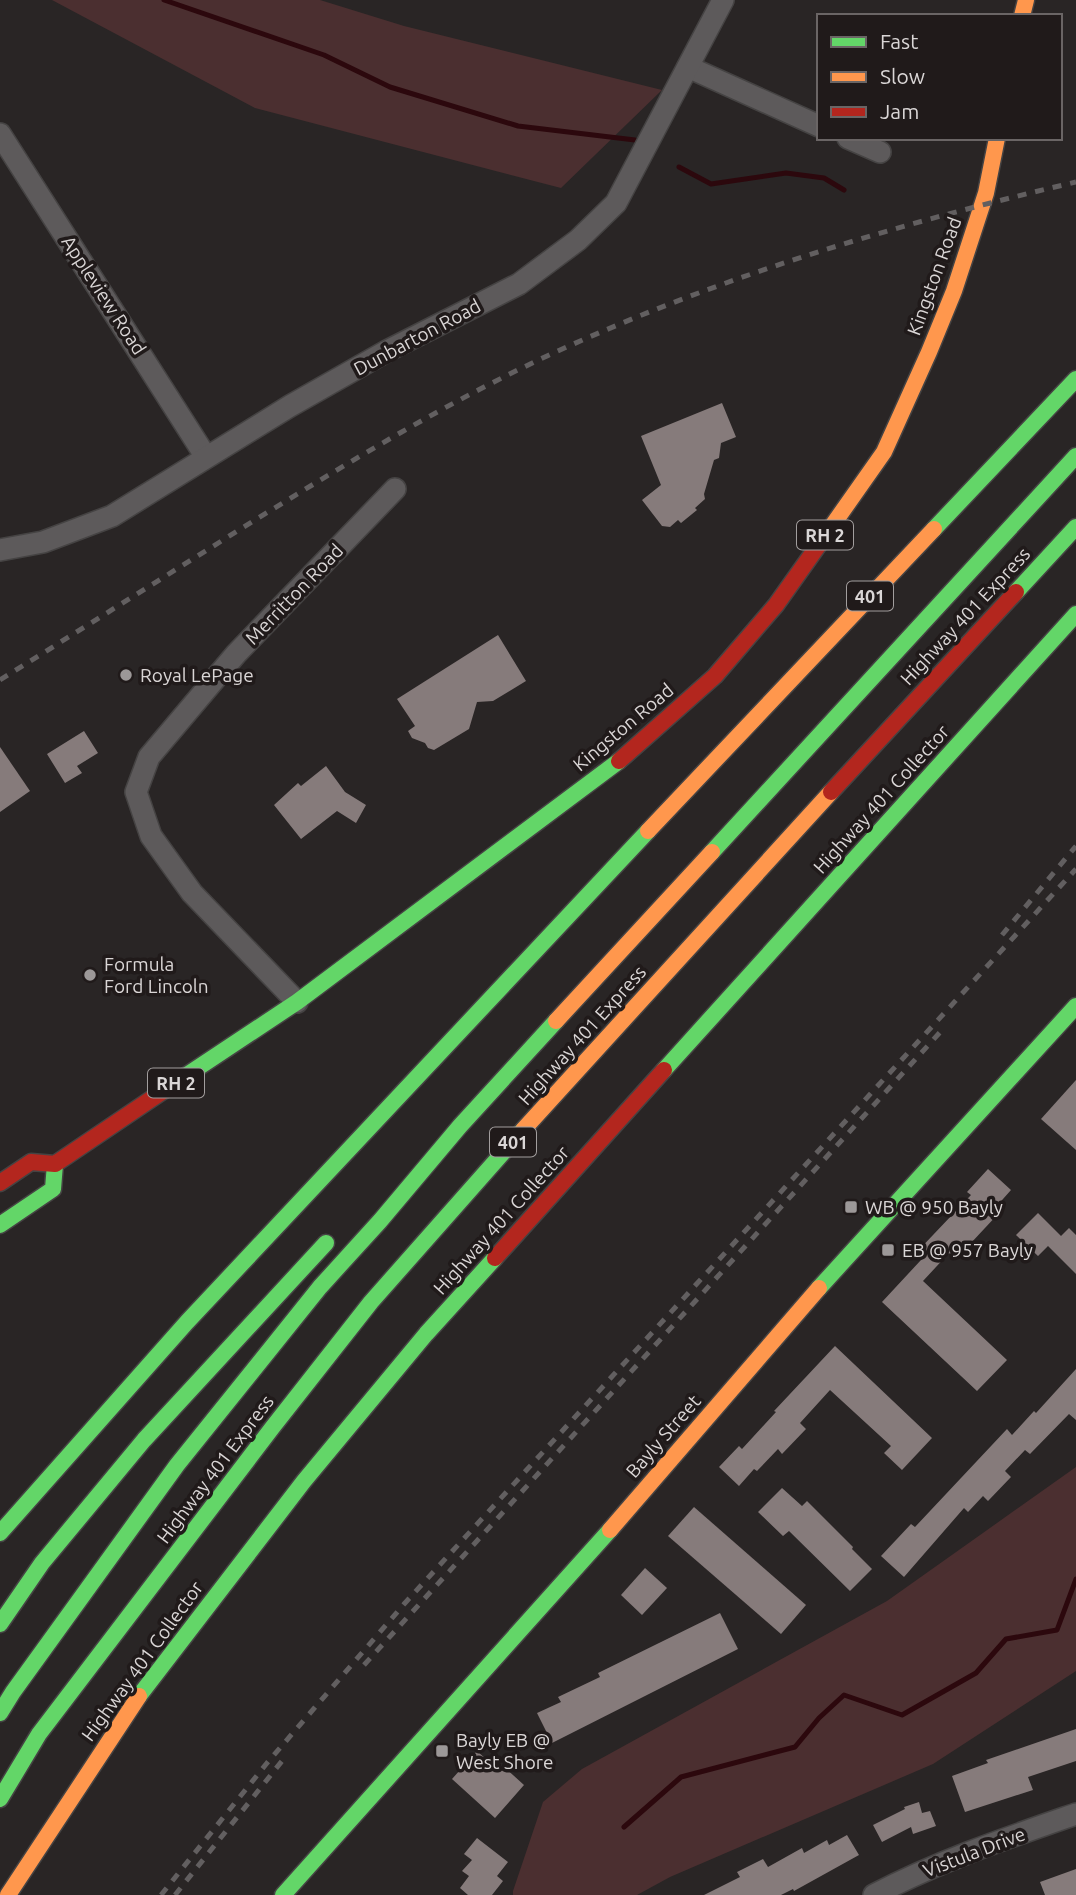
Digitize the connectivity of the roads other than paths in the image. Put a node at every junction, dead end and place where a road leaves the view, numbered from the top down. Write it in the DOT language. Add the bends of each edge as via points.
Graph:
graph roads {
  1 [pos="723,0"];
  2 [pos="688,67"];
  3 [pos="817,124"];
  4 [pos="0,134"];
  5 [pos="853,140"];
  6 [pos="997,140"];
  7 [pos="880,152"];
  8 [pos="1076,379"];
  9 [pos="1076,456"];
  10 [pos="206,457"];
  11 [pos="395,489"];
  12 [pos="1076,527"];
  13 [pos="0,550"];
  14 [pos="1076,614"];
  15 [pos="297,1002"];
  16 [pos="1076,1006"];
  17 [pos="460,1126"];
  18 [pos="55,1164"];
  19 [pos="0,1183"];
  20 [pos="391,1185"];
  21 [pos="0,1225"];
  22 [pos="334,1235"];
  23 [pos="0,1533"];
  24 [pos="0,1624"];
  25 [pos="0,1713"];
  26 [pos="0,1799"];
  27 [pos="1076,1814"];
  28 [pos="901,1889"];
  29 [pos="286,1894"];
  30 [pos="8,1895"];
  31 [pos="874,1895"];
  1 -- 2 [label="street, Dunbarton Road"];
  2 -- 3 [label="street"];
  2 -- 10 [label="street, Dunbarton Road" via="616,203 578,240 519,285 387,351"];
  4 -- 10 [label="street, Appleview Road"];
  5 -- 7 [label="street"];
  6 -- 15 [label="main road, Kingston Road / RH 2" via="986,193 954,291 884,452 776,605 715,676 628,755"];
  8 -- 23 [label="main road, 401" via="187,1321"];
  9 -- 17 [label="main road, Highway 401 Express / 401"];
  10 -- 13 [label="street, Dunbarton Road" via="112,516 43,542"];
  11 -- 15 [label="street, Merritton Road" via="236,654 149,757 136,792 151,836 192,893"];
  12 -- 26 [label="main road, Highway 401 Express / 401" via="701,934 371,1302 48,1723"];
  14 -- 30 [label="main road, Highway 401 Collector" via="426,1334 304,1481 149,1681"];
  15 -- 18 [label="main road, Kingston Road / RH 2"];
  16 -- 29 [label="main road, Bayly Street" via="820,1287"];
  17 -- 20 [label="main road"];
  17 -- 25 [label="main road, Highway 401 Express / 401" via="320,1287 177,1465"];
  18 -- 19 [label="main road, Kingston Road / RH 2" via="31,1162"];
  18 -- 21 [label="main road" via="53,1189"];
  22 -- 24 [label="main road" via="144,1440 42,1563"];
  27 -- 28 [label="street, Vistula Drive" via="971,1851"];
  28 -- 31 [label="street, Vistula Drive"];
}
